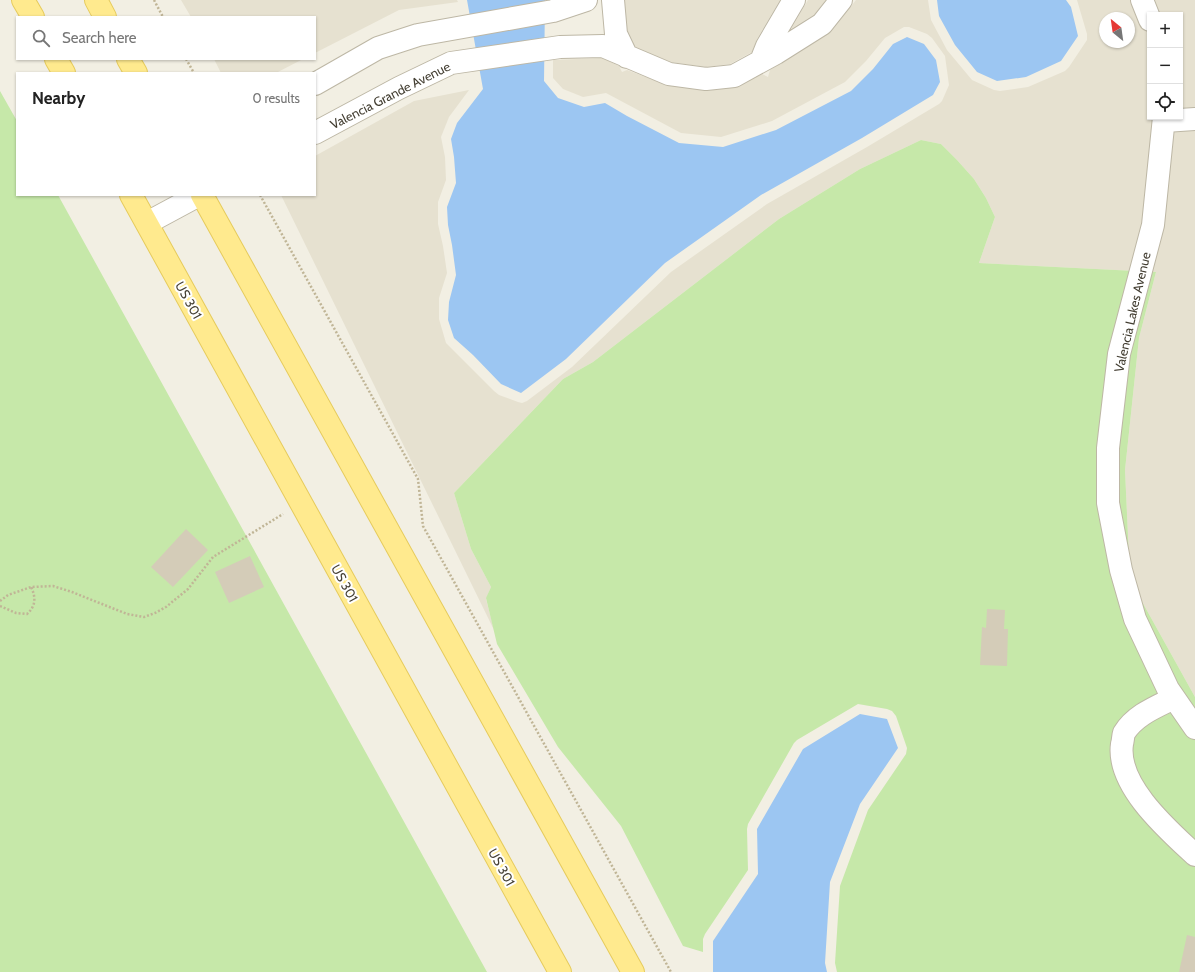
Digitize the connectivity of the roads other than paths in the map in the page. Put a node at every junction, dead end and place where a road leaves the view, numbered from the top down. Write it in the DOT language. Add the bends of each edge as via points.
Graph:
graph roads {
  1 [pos="24,0"];
  2 [pos="96,0"];
  3 [pos="586,0"];
  4 [pos="612,0"];
  5 [pos="794,0"];
  6 [pos="841,0"];
  7 [pos="1142,0"];
  8 [pos="1147,12"];
  9 [pos="32,16"];
  10 [pos="104,16"];
  11 [pos="627,57"];
  12 [pos="57,60"];
  13 [pos="129,60"];
  14 [pos="762,61"];
  15 [pos="63,72"];
  16 [pos="135,72"];
  17 [pos="316,83"];
  18 [pos="1183,119"];
  19 [pos="1195,119"];
  20 [pos="1164,120"];
  21 [pos="316,132"];
  22 [pos="132,196"];
  23 [pos="197,196"];
  24 [pos="203,196"];
  25 [pos="147,223"];
  26 [pos="1174,698"];
  27 [pos="1195,728"];
  28 [pos="1195,855"];
  29 [pos="560,972"];
  30 [pos="633,972"];
  1 -- 9 [label="main road"];
  2 -- 10 [label="main road"];
  3 -- 17 [label="street" via="553,11 418,35 378,48"];
  4 -- 11 [label="street" via="616,34"];
  5 -- 14 [label="street" via="767,46"];
  6 -- 14 [label="street, Valencia Grande Avenue" via="822,24"];
  7 -- 8 [label="street"];
  11 -- 14 [label="street, Valencia Grande Avenue" via="669,74 706,79 734,76"];
  11 -- 21 [label="street, Valencia Grande Avenue" via="603,46 560,47 451,63"];
  12 -- 15 [label="main road"];
  13 -- 16 [label="main road"];
  18 -- 19 [label="street"];
  20 -- 26 [label="street, Valencia Lakes Avenue" via="1153,225 1119,354 1108,448 1108,503 1121,570 1135,619"];
  22 -- 25 [label="main road, US 301 / US 301"];
  23 -- 25 [label="street"];
  24 -- 30 [label="main road"];
  25 -- 29 [label="main road, US 301 / US 301"];
  26 -- 27 [label="street, Valencia Lakes Avenue"];
  26 -- 28 [label="street" via="1135,720 1124,734 1121,752 1125,773 1140,799"];
}
